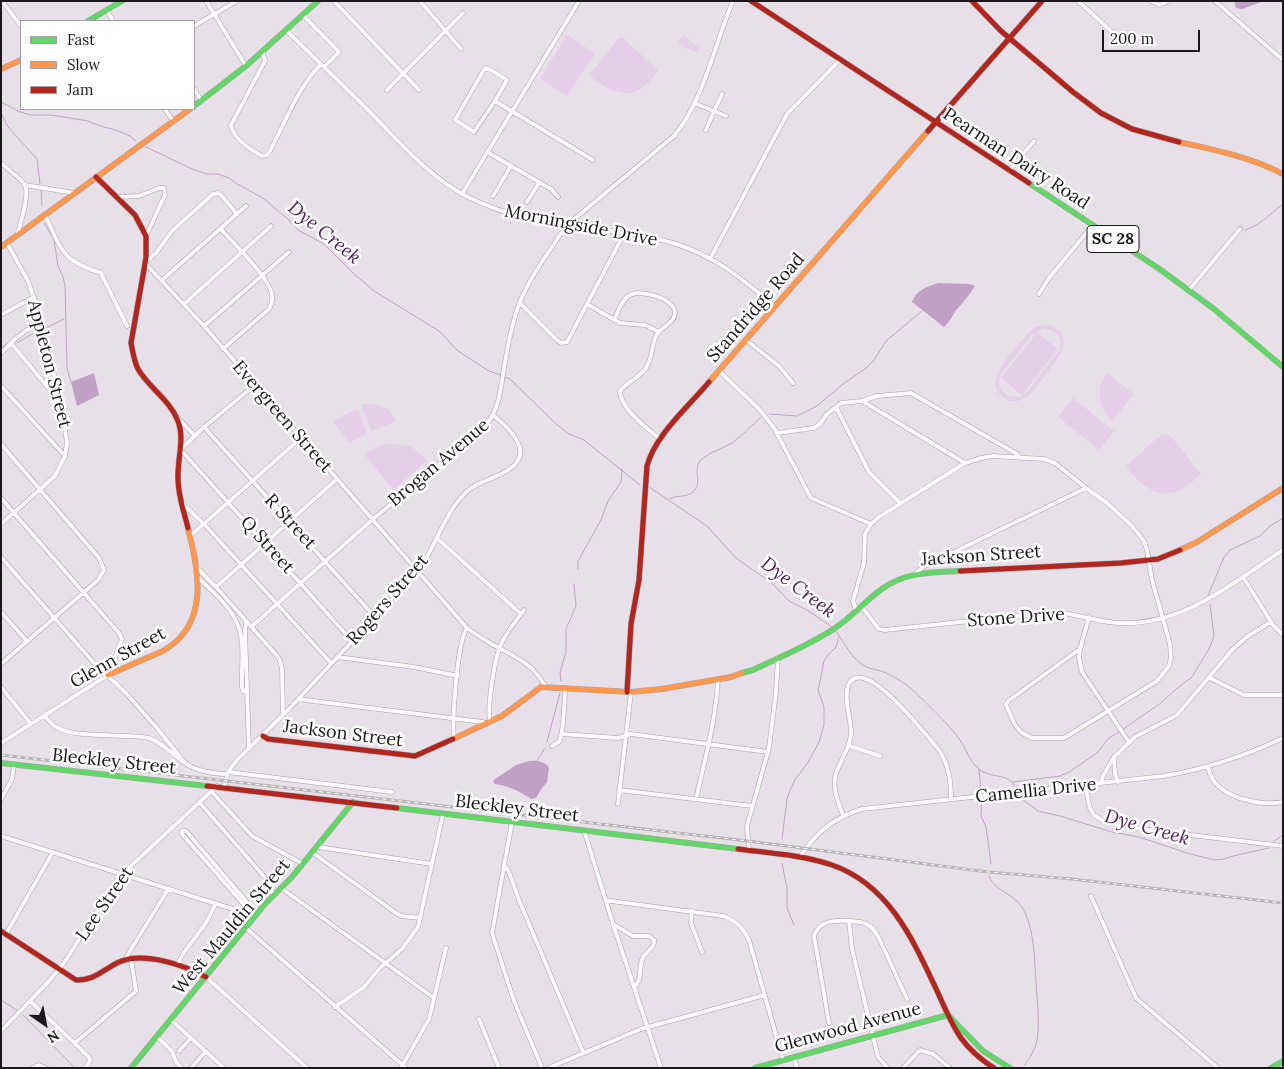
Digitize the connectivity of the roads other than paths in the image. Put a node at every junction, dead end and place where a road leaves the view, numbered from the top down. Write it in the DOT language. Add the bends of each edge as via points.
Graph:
graph roads {
  1 [pos="2,1"];
  2 [pos="122,1"];
  3 [pos="206,1"];
  4 [pos="237,1"];
  5 [pos="318,1"];
  6 [pos="334,1"];
  7 [pos="420,1"];
  8 [pos="579,1"];
  9 [pos="733,1"];
  10 [pos="750,1"];
  11 [pos="972,1"];
  12 [pos="1042,1"];
  13 [pos="1078,1"];
  14 [pos="1151,1"];
  15 [pos="1168,1"];
  16 [pos="1214,1"];
  17 [pos="107,10"];
  18 [pos="463,13"];
  19 [pos="215,15"];
  20 [pos="303,15"];
  21 [pos="90,20"];
  22 [pos="112,20"];
  23 [pos="20,25"];
  24 [pos="195,25"];
  25 [pos="286,30"];
  26 [pos="445,30"];
  27 [pos="1010,38"];
  28 [pos="1121,40"];
  29 [pos="461,50"];
  30 [pos="262,51"];
  31 [pos="20,60"];
  32 [pos="840,60"];
  33 [pos="1283,60"];
  34 [pos="322,65"];
  35 [pos="246,66"];
  36 [pos="1,69"];
  37 [pos="403,74"];
  38 [pos="195,90"];
  39 [pos="387,90"];
  40 [pos="418,90"];
  41 [pos="722,94"];
  42 [pos="202,100"];
  43 [pos="495,101"];
  44 [pos="694,103"];
  45 [pos="195,105"];
  46 [pos="166,110"];
  47 [pos="189,110"];
  48 [pos="512,112"];
  49 [pos="714,112"];
  50 [pos="726,116"];
  51 [pos="173,122"];
  52 [pos="935,122"];
  53 [pos="706,130"];
  54 [pos="1034,141"];
  55 [pos="487,152"];
  56 [pos="593,160"];
  57 [pos="1,163"];
  58 [pos="511,166"];
  59 [pos="1009,171"];
  60 [pos="1283,174"];
  61 [pos="96,177"];
  62 [pos="539,182"];
  63 [pos="25,186"];
  64 [pos="74,193"];
  65 [pos="462,194"];
  66 [pos="493,196"];
  67 [pos="118,197"];
  68 [pos="558,197"];
  69 [pos="527,202"];
  70 [pos="246,206"];
  71 [pos="237,214"];
  72 [pos="45,215"];
  73 [pos="566,225"];
  74 [pos="1093,225"];
  75 [pos="271,226"];
  76 [pos="221,229"];
  77 [pos="1240,229"];
  78 [pos="624,234"];
  79 [pos="17,236"];
  80 [pos="146,236"];
  81 [pos="7,243"];
  82 [pos="1,247"];
  83 [pos="241,252"];
  84 [pos="289,252"];
  85 [pos="710,258"];
  86 [pos="145,264"];
  87 [pos="262,276"];
  88 [pos="162,280"];
  89 [pos="1189,290"];
  90 [pos="1039,294"];
  91 [pos="34,297"];
  92 [pos="520,303"];
  93 [pos="184,304"];
  94 [pos="587,304"];
  95 [pos="775,307"];
  96 [pos="1,315"];
  97 [pos="40,320"];
  98 [pos="614,320"];
  99 [pos="127,326"];
  100 [pos="204,326"];
  101 [pos="659,332"];
  102 [pos="746,340"];
  103 [pos="11,343"];
  104 [pos="223,349"];
  105 [pos="1,353"];
  106 [pos="1283,366"];
  107 [pos="718,371"];
  108 [pos="793,383"];
  109 [pos="255,385"];
  110 [pos="1,386"];
  111 [pos="862,401"];
  112 [pos="61,404"];
  113 [pos="836,407"];
  114 [pos="176,416"];
  115 [pos="494,416"];
  116 [pos="204,428"];
  117 [pos="777,433"];
  118 [pos="195,436"];
  119 [pos="301,438"];
  120 [pos="660,439"];
  121 [pos="1,444"];
  122 [pos="180,450"];
  123 [pos="65,456"];
  124 [pos="1020,458"];
  125 [pos="965,463"];
  126 [pos="337,478"];
  127 [pos="253,480"];
  128 [pos="1086,488"];
  129 [pos="1283,488"];
  130 [pos="40,490"];
  131 [pos="1,498"];
  132 [pos="181,502"];
  133 [pos="228,502"];
  134 [pos="900,503"];
  135 [pos="14,513"];
  136 [pos="290,520"];
  137 [pos="372,520"];
  138 [pos="1,524"];
  139 [pos="204,524"];
  140 [pos="870,524"];
  141 [pos="190,536"];
  142 [pos="438,539"];
  143 [pos="264,543"];
  144 [pos="1283,550"];
  145 [pos="1,556"];
  146 [pos="325,560"];
  147 [pos="1148,561"];
  148 [pos="240,565"];
  149 [pos="197,568"];
  150 [pos="418,571"];
  151 [pos="915,574"];
  152 [pos="197,576"];
  153 [pos="1243,577"];
  154 [pos="301,583"];
  155 [pos="216,587"];
  156 [pos="84,592"];
  157 [pos="277,605"];
  158 [pos="858,608"];
  159 [pos="524,610"];
  160 [pos="1,612"];
  161 [pos="521,614"];
  162 [pos="54,617"];
  163 [pos="375,617"];
  164 [pos="1089,617"];
  165 [pos="1162,617"];
  166 [pos="246,622"];
  167 [pos="1271,622"];
  168 [pos="251,627"];
  169 [pos="467,628"];
  170 [pos="1283,635"];
  171 [pos="27,641"];
  172 [pos="352,641"];
  173 [pos="499,649"];
  174 [pos="1080,649"];
  175 [pos="337,657"];
  176 [pos="778,658"];
  177 [pos="331,663"];
  178 [pos="1,664"];
  179 [pos="108,675"];
  180 [pos="458,676"];
  181 [pos="1210,678"];
  182 [pos="718,680"];
  183 [pos="545,686"];
  184 [pos="1,687"];
  185 [pos="565,688"];
  186 [pos="247,692"];
  187 [pos="629,692"];
  188 [pos="1283,694"];
  189 [pos="300,698"];
  190 [pos="1108,711"];
  191 [pos="283,715"];
  192 [pos="45,716"];
  193 [pos="453,718"];
  194 [pos="488,723"];
  195 [pos="31,724"];
  196 [pos="562,734"];
  197 [pos="626,734"];
  198 [pos="263,736"];
  199 [pos="454,738"];
  200 [pos="1283,738"];
  201 [pos="1129,742"];
  202 [pos="1,743"];
  203 [pos="709,744"];
  204 [pos="552,746"];
  205 [pos="850,746"];
  206 [pos="249,749"];
  207 [pos="768,752"];
  208 [pos="880,756"];
  209 [pos="1114,757"];
  210 [pos="1,763"];
  211 [pos="185,763"];
  212 [pos="14,765"];
  213 [pos="1208,767"];
  214 [pos="227,773"];
  215 [pos="1118,782"];
  216 [pos="1100,784"];
  217 [pos="217,786"];
  218 [pos="1085,786"];
  219 [pos="224,787"];
  220 [pos="619,790"];
  221 [pos="212,792"];
  222 [pos="392,792"];
  223 [pos="1,799"];
  224 [pos="696,799"];
  225 [pos="951,799"];
  226 [pos="353,802"];
  227 [pos="1283,802"];
  228 [pos="200,803"];
  229 [pos="618,804"];
  230 [pos="752,806"];
  231 [pos="443,814"];
  232 [pos="843,815"];
  233 [pos="512,822"];
  234 [pos="584,830"];
  235 [pos="1,836"];
  236 [pos="1283,846"];
  237 [pos="318,847"];
  238 [pos="749,851"];
  239 [pos="53,852"];
  240 [pos="313,853"];
  241 [pos="800,856"];
  242 [pos="303,864"];
  243 [pos="432,864"];
  244 [pos="504,865"];
  245 [pos="123,873"];
  246 [pos="170,888"];
  247 [pos="281,888"];
  248 [pos="274,895"];
  249 [pos="1091,896"];
  250 [pos="606,902"];
  251 [pos="216,903"];
  252 [pos="245,906"];
  253 [pos="692,911"];
  254 [pos="249,913"];
  255 [pos="256,916"];
  256 [pos="420,918"];
  257 [pos="849,921"];
  258 [pos="613,924"];
  259 [pos="246,928"];
  260 [pos="4,933"];
  261 [pos="446,948"];
  262 [pos="702,952"];
  263 [pos="129,959"];
  264 [pos="178,963"];
  265 [pos="385,964"];
  266 [pos="58,969"];
  267 [pos="206,977"];
  268 [pos="634,987"];
  269 [pos="765,995"];
  270 [pos="434,998"];
  271 [pos="907,1000"];
  272 [pos="30,1001"];
  273 [pos="335,1007"];
  274 [pos="948,1015"];
  275 [pos="480,1019"];
  276 [pos="171,1020"];
  277 [pos="829,1023"];
  278 [pos="647,1028"];
  279 [pos="1,1030"];
  280 [pos="873,1035"];
  281 [pos="157,1038"];
  282 [pos="191,1038"];
  283 [pos="75,1044"];
  284 [pos="179,1051"];
  285 [pos="206,1051"];
  286 [pos="583,1052"];
  287 [pos="794,1057"];
  288 [pos="783,1060"];
  289 [pos="1283,1061"];
  290 [pos="403,1067"];
  291 [pos="33,1068"];
  292 [pos="46,1068"];
  293 [pos="86,1068"];
  294 [pos="131,1068"];
  295 [pos="182,1068"];
  296 [pos="190,1068"];
  297 [pos="224,1068"];
  298 [pos="307,1068"];
  299 [pos="499,1068"];
  300 [pos="542,1068"];
  301 [pos="548,1068"];
  302 [pos="661,1068"];
  303 [pos="755,1068"];
  304 [pos="797,1068"];
  305 [pos="888,1068"];
  306 [pos="903,1068"];
  307 [pos="950,1068"];
  308 [pos="994,1068"];
  309 [pos="1010,1068"];
  310 [pos="1218,1068"];
  311 [pos="1271,1068"];
  1 -- 23 [label="street"];
  2 -- 17 [label="main road"];
  3 -- 19 [label="street"];
  4 -- 19 [label="street"];
  5 -- 20 [label="main road"];
  6 -- 37 [label="street"];
  7 -- 26 [label="street"];
  8 -- 48 [label="street"];
  9 -- 44 [label="street, Brogan Avenue"];
  10 -- 32 [label="main road, Pearman Dairy Road / SC 28"];
  11 -- 27 [label="main road"];
  12 -- 27 [label="main road, Standridge Road"];
  13 -- 28 [label="street"];
  14 -- 15 [label="street" via="1160,5"];
  16 -- 33 [label="street"];
  17 -- 21 [label="main road"];
  17 -- 22 [label="street"];
  18 -- 26 [label="street"];
  19 -- 24 [label="street"];
  19 -- 35 [label="street"];
  20 -- 25 [label="main road"];
  20 -- 34 [label="street" via="339,52"];
  25 -- 30 [label="main road"];
  25 -- 34 [label="street, Morningside Drive"];
  26 -- 29 [label="street"];
  26 -- 37 [label="street"];
  27 -- 52 [label="main road, Standridge Road"];
  27 -- 60 [label="main road" via="1090,106 1118,124 1149,135 1241,156"];
  30 -- 34 [label="street" via="265,60 231,125 236,135 262,156 270,151 305,82"];
  30 -- 35 [label="main road"];
  31 -- 36 [label="main road"];
  32 -- 52 [label="main road, Pearman Dairy Road / SC 28"];
  32 -- 85 [label="street" via="787,114"];
  34 -- 65 [label="street, Morningside Drive" via="437,177"];
  35 -- 42 [label="main road"];
  37 -- 39 [label="street"];
  37 -- 40 [label="street"];
  38 -- 42 [label="street"];
  41 -- 49 [label="street"];
  42 -- 45 [label="main road"];
  43 -- 43 [label="street" via="474,132 456,120 485,68 507,80"];
  43 -- 48 [label="street"];
  44 -- 49 [label="street"];
  44 -- 73 [label="street, Brogan Avenue" via="685,123 674,136"];
  46 -- 51 [label="street"];
  47 -- 51 [label="main road"];
  48 -- 55 [label="street"];
  48 -- 56 [label="street"];
  49 -- 50 [label="street"];
  49 -- 53 [label="street"];
  51 -- 61 [label="main road"];
  52 -- 59 [label="main road, Pearman Dairy Road / SC 28"];
  52 -- 95 [label="main road, Standridge Road"];
  54 -- 59 [label="street"];
  55 -- 58 [label="street"];
  55 -- 65 [label="street"];
  57 -- 63 [label="street"];
  58 -- 62 [label="street"];
  58 -- 66 [label="street"];
  59 -- 74 [label="main road, Pearman Dairy Road / SC 28"];
  61 -- 64 [label="main road"];
  61 -- 67 [label="main road"];
  62 -- 68 [label="street"];
  62 -- 69 [label="street"];
  63 -- 64 [label="street"];
  63 -- 79 [label="street"];
  64 -- 72 [label="main road"];
  65 -- 73 [label="street, Morningside Drive" via="507,213"];
  67 -- 80 [label="main road" via="135,215"];
  67 -- 80 [label="street" via="138,196 159,188 165,190"];
  70 -- 71 [label="street"];
  71 -- 76 [label="street"];
  71 -- 86 [label="street" via="218,193 213,194 172,231"];
  72 -- 79 [label="main road"];
  72 -- 99 [label="street" via="70,259 101,272"];
  73 -- 78 [label="street, Morningside Drive"];
  73 -- 92 [label="street, Brogan Avenue" via="531,278"];
  74 -- 89 [label="main road, Pearman Dairy Road / SC 28"];
  74 -- 90 [label="street"];
  75 -- 83 [label="street"];
  76 -- 83 [label="street"];
  76 -- 88 [label="street"];
  77 -- 89 [label="street"];
  78 -- 85 [label="street, Morningside Drive" via="674,244"];
  78 -- 94 [label="street"];
  79 -- 81 [label="main road"];
  80 -- 86 [label="main road"];
  81 -- 82 [label="main road"];
  81 -- 91 [label="street, Appleton Street"];
  83 -- 87 [label="street"];
  83 -- 93 [label="street"];
  84 -- 87 [label="street"];
  85 -- 95 [label="street, Morningside Drive" via="746,282"];
  86 -- 88 [label="street, Evergreen Street"];
  86 -- 114 [label="main road" via="132,357 143,377"];
  87 -- 100 [label="street"];
  87 -- 104 [label="street" via="271,292 269,309"];
  88 -- 93 [label="street, Evergreen Street"];
  89 -- 106 [label="main road, Pearman Dairy Road / SC 28"];
  91 -- 96 [label="street"];
  91 -- 97 [label="street, Appleton Street"];
  92 -- 94 [label="street" via="561,342 567,342"];
  92 -- 115 [label="street, Brogan Avenue" via="508,343"];
  93 -- 100 [label="street, Evergreen Street"];
  94 -- 98 [label="street"];
  95 -- 102 [label="main road, Standridge Road"];
  97 -- 103 [label="street"];
  97 -- 112 [label="street, Appleton Street"];
  98 -- 101 [label="street" via="649,326"];
  98 -- 101 [label="street" via="630,294 664,298 670,301 675,313"];
  100 -- 104 [label="street, Evergreen Street"];
  101 -- 120 [label="street" via="647,367 623,388 620,395 631,412"];
  102 -- 107 [label="main road, Standridge Road"];
  102 -- 108 [label="street" via="780,366"];
  103 -- 105 [label="street"];
  103 -- 112 [label="street"];
  104 -- 109 [label="street, Evergreen Street"];
  107 -- 117 [label="street" via="760,410"];
  107 -- 120 [label="main road, Standridge Road"];
  109 -- 116 [label="street"];
  109 -- 119 [label="street, Evergreen Street"];
  110 -- 123 [label="street"];
  111 -- 113 [label="street" via="842,403"];
  111 -- 124 [label="street" via="877,396 911,393 1010,449"];
  111 -- 125 [label="street"];
  112 -- 123 [label="street, Appleton Street" via="67,443"];
  113 -- 117 [label="street" via="814,428"];
  113 -- 134 [label="street" via="869,472"];
  114 -- 118 [label="street"];
  114 -- 122 [label="main road, Glenn Street"];
  115 -- 137 [label="street, Brogan Avenue" via="470,440"];
  115 -- 142 [label="street, Rogers Street" via="513,434 521,454 518,463 471,488 452,509"];
  116 -- 118 [label="street"];
  116 -- 127 [label="street, R Street"];
  117 -- 140 [label="street" via="811,498"];
  118 -- 122 [label="street"];
  119 -- 126 [label="street, Evergreen Street"];
  119 -- 127 [label="street"];
  120 -- 187 [label="main road, Standridge Road" via="650,454 647,466 639,580 631,624"];
  121 -- 130 [label="street"];
  122 -- 132 [label="main road, Glenn Street" via="176,476"];
  122 -- 133 [label="street, Q Street"];
  123 -- 130 [label="street, Appleton Street" via="58,472"];
  124 -- 125 [label="street" via="993,456"];
  124 -- 128 [label="street" via="1052,462"];
  125 -- 134 [label="street"];
  126 -- 136 [label="street"];
  126 -- 137 [label="street, Evergreen Street"];
  127 -- 133 [label="street"];
  127 -- 136 [label="street, R Street"];
  128 -- 147 [label="street" via="1139,534 1147,550"];
  128 -- 151 [label="street" via="923,567"];
  129 -- 147 [label="main road, Jackson Street" via="1189,546"];
  130 -- 135 [label="street, Appleton Street"];
  130 -- 156 [label="street" via="99,558 104,570"];
  131 -- 135 [label="street"];
  132 -- 139 [label="street"];
  132 -- 141 [label="main road, Glenn Street"];
  133 -- 139 [label="street"];
  133 -- 143 [label="street, Q Street"];
  134 -- 140 [label="street"];
  135 -- 138 [label="street, Appleton Street"];
  135 -- 156 [label="street"];
  136 -- 143 [label="street"];
  136 -- 146 [label="street, R Street"];
  137 -- 146 [label="street, Brogan Avenue"];
  137 -- 150 [label="street, Evergreen Street"];
  139 -- 141 [label="street"];
  139 -- 148 [label="street"];
  140 -- 158 [label="street" via="865,534 864,563 853,601"];
  141 -- 149 [label="main road, Glenn Street"];
  142 -- 150 [label="street, Rogers Street"];
  142 -- 161 [label="street"];
  143 -- 148 [label="street"];
  143 -- 154 [label="street, Q Street"];
  144 -- 153 [label="street, Stone Drive"];
  145 -- 162 [label="street"];
  146 -- 154 [label="street, Brogan Avenue"];
  146 -- 163 [label="street, R Street"];
  147 -- 151 [label="main road, Jackson Street"];
  147 -- 165 [label="street"];
  148 -- 155 [label="street"];
  148 -- 157 [label="street"];
  149 -- 152 [label="main road, Glenn Street"];
  149 -- 155 [label="street"];
  150 -- 163 [label="street, Rogers Street"];
  150 -- 169 [label="street, Evergreen Street"];
  151 -- 158 [label="main road, Jackson Street" via="883,588"];
  152 -- 179 [label="main road, Glenn Street" via="195,610 183,636 162,652"];
  152 -- 186 [label="street" via="220,599 239,628 242,687"];
  153 -- 165 [label="street, Stone Drive" via="1194,608"];
  153 -- 167 [label="street"];
  154 -- 157 [label="street, Brogan Avenue"];
  154 -- 172 [label="street, Q Street"];
  155 -- 166 [label="street"];
  156 -- 162 [label="street"];
  156 -- 179 [label="street" via="122,639"];
  157 -- 168 [label="street, Brogan Avenue"];
  157 -- 177 [label="street"];
  158 -- 164 [label="street, Stone Drive" via="879,629 885,630 1055,612"];
  158 -- 176 [label="main road, Jackson Street" via="828,633"];
  159 -- 161 [label="street"];
  160 -- 171 [label="street"];
  161 -- 173 [label="street"];
  162 -- 171 [label="street"];
  162 -- 179 [label="street"];
  163 -- 172 [label="street, Rogers Street"];
  164 -- 165 [label="street, Stone Drive" via="1118,623"];
  164 -- 174 [label="street"];
  165 -- 190 [label="street" via="1170,644 1170,666 1157,681"];
  166 -- 168 [label="street"];
  166 -- 186 [label="street"];
  167 -- 170 [label="street"];
  167 -- 181 [label="street" via="1232,650"];
  168 -- 191 [label="street" via="281,662"];
  169 -- 173 [label="street, Evergreen Street"];
  169 -- 180 [label="street" via="461,644"];
  171 -- 178 [label="street"];
  172 -- 175 [label="street, Rogers Street"];
  173 -- 183 [label="street, Evergreen Street" via="528,665"];
  173 -- 194 [label="street"];
  174 -- 190 [label="street" via="1082,672"];
  174 -- 190 [label="street" via="1008,701 1006,706 1022,733 1042,739 1064,738"];
  175 -- 177 [label="street, Rogers Street"];
  175 -- 180 [label="street" via="399,664"];
  176 -- 182 [label="main road, Jackson Street"];
  176 -- 207 [label="street"];
  177 -- 189 [label="street, Rogers Street"];
  179 -- 192 [label="street, Glenn Street"];
  179 -- 211 [label="street"];
  180 -- 193 [label="street"];
  181 -- 188 [label="street" via="1244,695"];
  181 -- 201 [label="street" via="1177,715"];
  182 -- 187 [label="main road, Jackson Street"];
  182 -- 203 [label="street"];
  183 -- 185 [label="main road, Jackson Street"];
  183 -- 194 [label="main road, Jackson Street"];
  184 -- 195 [label="street"];
  185 -- 187 [label="main road, Jackson Street"];
  185 -- 196 [label="street"];
  186 -- 206 [label="street"];
  187 -- 197 [label="street"];
  189 -- 191 [label="street, Rogers Street"];
  189 -- 193 [label="street"];
  190 -- 201 [label="street"];
  191 -- 198 [label="street, Rogers Street"];
  192 -- 195 [label="street, Glenn Street"];
  192 -- 211 [label="street" via="61,730 157,741"];
  193 -- 194 [label="street"];
  193 -- 199 [label="street"];
  194 -- 199 [label="main road, Jackson Street"];
  195 -- 202 [label="street, Glenn Street"];
  196 -- 197 [label="street" via="618,738"];
  196 -- 204 [label="street" via="559,742"];
  197 -- 203 [label="street"];
  197 -- 220 [label="street"];
  198 -- 199 [label="main road, Jackson Street" via="415,756"];
  198 -- 206 [label="street, Rogers Street"];
  200 -- 213 [label="street, Camellia Drive"];
  201 -- 209 [label="street"];
  203 -- 207 [label="street"];
  203 -- 224 [label="street"];
  205 -- 208 [label="street"];
  205 -- 225 [label="street" via="847,690 852,680 869,679 886,690 946,760"];
  205 -- 232 [label="street" via="836,778 835,792"];
  206 -- 214 [label="street, Rogers Street"];
  207 -- 230 [label="street"];
  209 -- 215 [label="street"];
  209 -- 216 [label="street"];
  210 -- 212 [label="main road, Bleckley Street"];
  211 -- 214 [label="street" via="205,772"];
  212 -- 217 [label="main road, Bleckley Street"];
  212 -- 223 [label="street" via="12,779"];
  213 -- 215 [label="street, Camellia Drive"];
  213 -- 227 [label="street" via="1215,783 1232,794 1250,802"];
  214 -- 219 [label="street, Rogers Street"];
  214 -- 222 [label="street"];
  215 -- 216 [label="street, Camellia Drive"];
  216 -- 218 [label="street, Camellia Drive"];
  217 -- 219 [label="main road, Bleckley Street"];
  217 -- 221 [label="street, Lee Street"];
  218 -- 225 [label="street, Camellia Drive"];
  218 -- 236 [label="street" via="1090,808 1103,821"];
  219 -- 226 [label="main road, Bleckley Street"];
  220 -- 224 [label="street"];
  220 -- 229 [label="street"];
  221 -- 228 [label="street, Lee Street"];
  221 -- 242 [label="street" via="252,836"];
  224 -- 230 [label="street"];
  225 -- 232 [label="street, Camellia Drive" via="875,807"];
  226 -- 231 [label="main road, Bleckley Street"];
  226 -- 237 [label="main road, West Mauldin Street"];
  228 -- 245 [label="street, Lee Street"];
  228 -- 248 [label="street" via="267,880"];
  230 -- 238 [label="street" via="747,826"];
  231 -- 233 [label="main road, Bleckley Street"];
  231 -- 243 [label="street"];
  232 -- 241 [label="street, Camellia Drive" via="815,836"];
  233 -- 234 [label="main road, Bleckley Street"];
  233 -- 244 [label="street"];
  234 -- 238 [label="main road, Bleckley Street"];
  234 -- 250 [label="street"];
  235 -- 239 [label="street"];
  237 -- 240 [label="main road, West Mauldin Street"];
  237 -- 243 [label="street"];
  238 -- 241 [label="main road, Bleckley Street"];
  239 -- 245 [label="street"];
  239 -- 260 [label="street"];
  240 -- 242 [label="main road, West Mauldin Street"];
  240 -- 256 [label="street" via="396,913"];
  241 -- 274 [label="main road, Bleckley Street" via="853,873 884,897 907,927"];
  242 -- 247 [label="main road, West Mauldin Street"];
  243 -- 256 [label="street"];
  244 -- 286 [label="street"];
  244 -- 300 [label="street" via="492,934 514,1001"];
  245 -- 246 [label="street"];
  245 -- 266 [label="street, Lee Street"];
  246 -- 251 [label="street"];
  246 -- 263 [label="street" via="128,954"];
  247 -- 248 [label="main road, West Mauldin Street"];
  247 -- 265 [label="street"];
  248 -- 255 [label="main road, West Mauldin Street"];
  249 -- 310 [label="street" via="1136,998"];
  250 -- 253 [label="street"];
  250 -- 258 [label="street"];
  251 -- 254 [label="street"];
  251 -- 264 [label="street"];
  252 -- 252 [label="street" via="246,901 182,830 182,834"];
  252 -- 254 [label="street"];
  253 -- 262 [label="street" via="691,923"];
  253 -- 269 [label="street" via="723,916 740,926 749,940"];
  254 -- 255 [label="street"];
  255 -- 259 [label="main road, West Mauldin Street"];
  256 -- 265 [label="street" via="410,939"];
  257 -- 271 [label="street" via="866,924 880,938"];
  257 -- 277 [label="street" via="826,923 814,936"];
  257 -- 280 [label="street" via="852,949"];
  258 -- 268 [label="street"];
  258 -- 268 [label="street" via="633,936 649,936 654,940 654,947 642,959 639,982"];
  259 -- 267 [label="main road, West Mauldin Street"];
  259 -- 273 [label="street"];
  260 -- 266 [label="main road"];
  261 -- 270 [label="street"];
  263 -- 264 [label="main road"];
  263 -- 266 [label="main road" via="84,981"];
  263 -- 283 [label="street" via="136,991"];
  264 -- 267 [label="main road"];
  265 -- 270 [label="street"];
  265 -- 273 [label="street" via="364,987"];
  266 -- 272 [label="street, Lee Street"];
  267 -- 276 [label="main road, West Mauldin Street"];
  267 -- 298 [label="street"];
  268 -- 278 [label="street"];
  269 -- 278 [label="street"];
  269 -- 288 [label="street"];
  270 -- 290 [label="street" via="429,1019"];
  272 -- 279 [label="street, Lee Street"];
  272 -- 283 [label="street"];
  273 -- 290 [label="street"];
  274 -- 280 [label="main road, Glenwood Avenue"];
  274 -- 308 [label="main road, Bleckley Street" via="952,1028 967,1046"];
  274 -- 309 [label="main road, Bleckley Street" via="978,1048"];
  275 -- 299 [label="street"];
  276 -- 281 [label="main road, West Mauldin Street"];
  276 -- 282 [label="street"];
  278 -- 286 [label="street"];
  278 -- 302 [label="street"];
  280 -- 287 [label="main road, Glenwood Avenue"];
  280 -- 305 [label="street" via="878,1057"];
  281 -- 294 [label="main road, West Mauldin Street"];
  281 -- 295 [label="street" via="172,1051"];
  282 -- 284 [label="street"];
  282 -- 285 [label="street"];
  283 -- 293 [label="street" via="90,1060"];
  285 -- 296 [label="street"];
  285 -- 297 [label="street"];
  286 -- 301 [label="street"];
  287 -- 288 [label="main road, Glenwood Avenue"];
  287 -- 304 [label="street"];
  288 -- 303 [label="main road, Glenwood Avenue"];
  289 -- 311 [label="main road"];
  291 -- 292 [label="street" via="39,1064"];
  306 -- 307 [label="street" via="920,1050 933,1054"];
}
